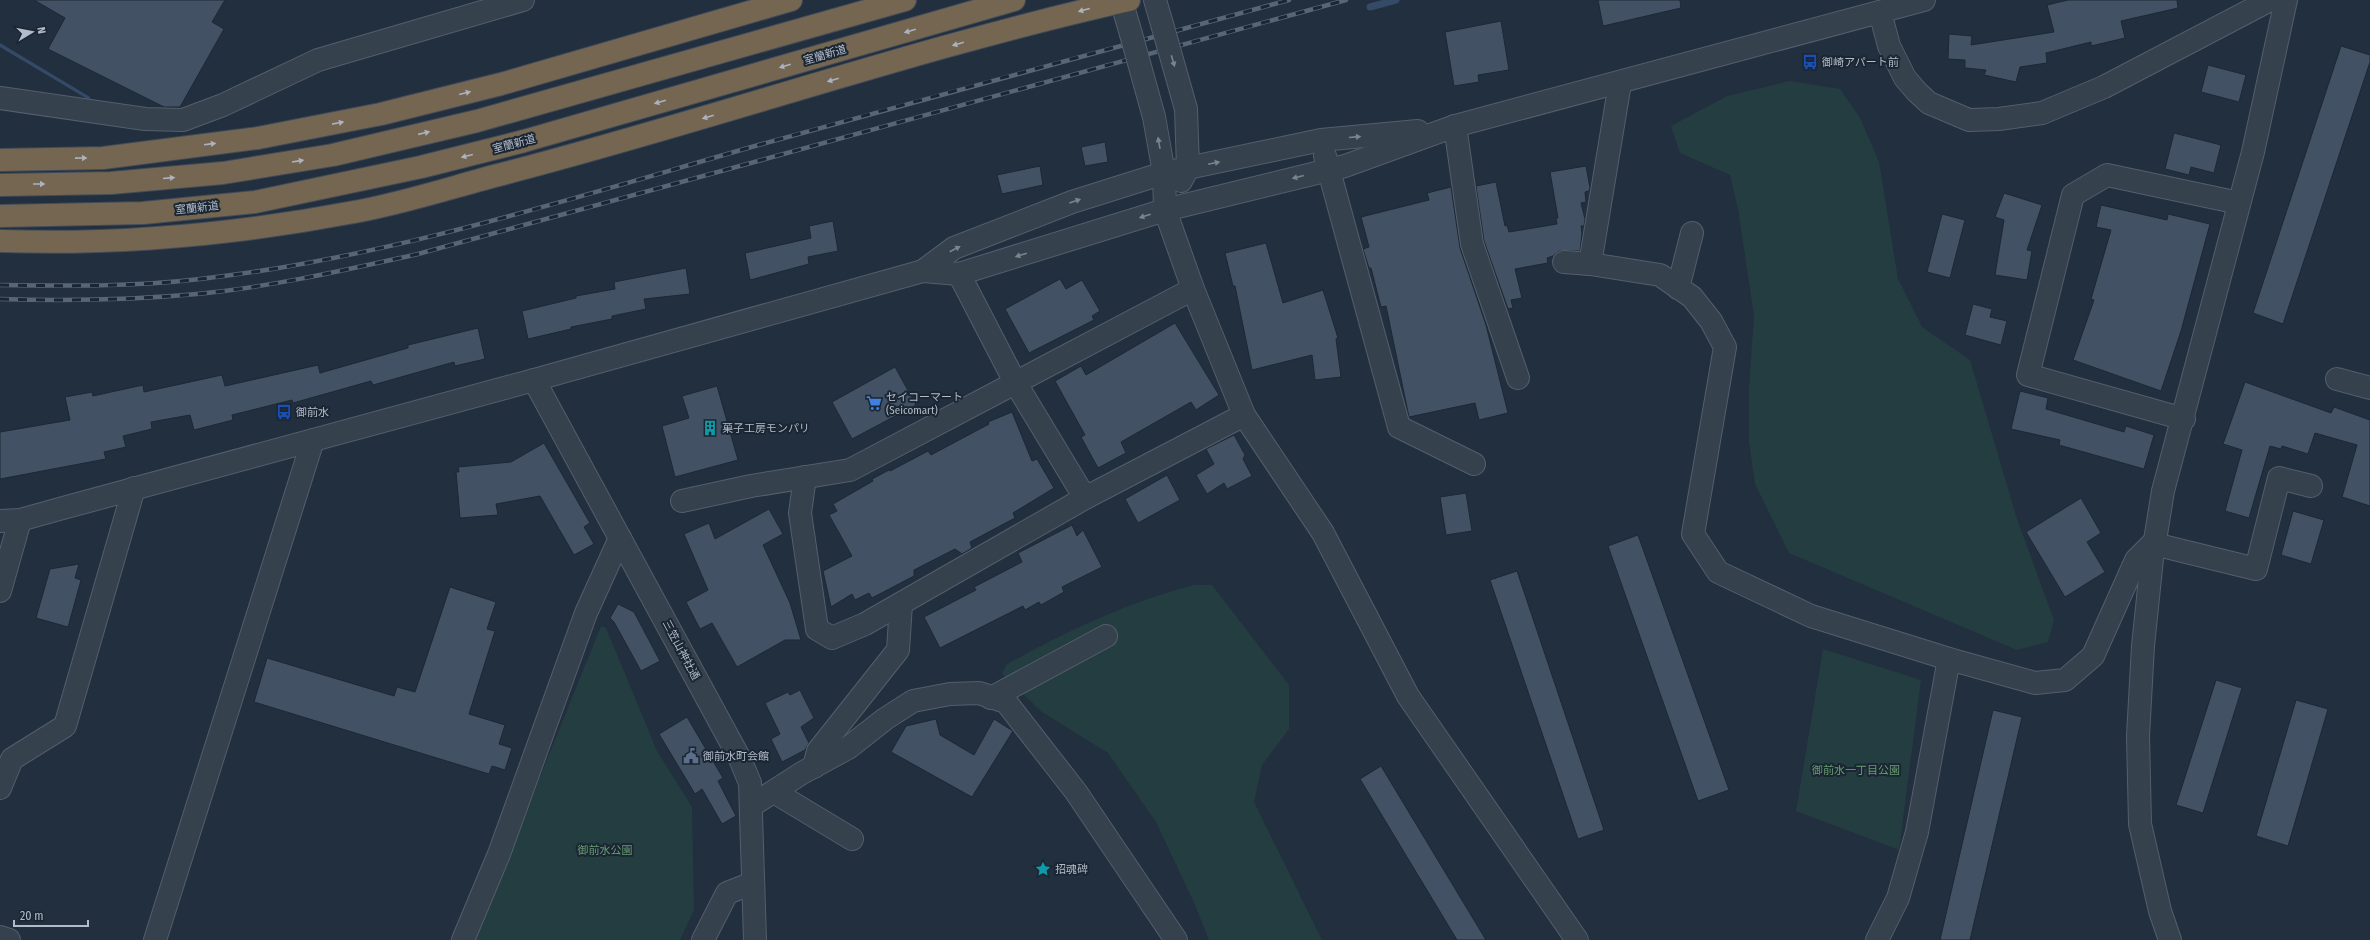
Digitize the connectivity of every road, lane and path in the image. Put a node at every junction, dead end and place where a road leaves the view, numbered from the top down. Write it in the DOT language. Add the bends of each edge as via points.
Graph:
graph roads {
  1 [pos="523,0"];
  2 [pos="791,0"];
  3 [pos="905,0"];
  4 [pos="1014,0"];
  5 [pos="1155,0"];
  6 [pos="1924,0"];
  7 [pos="2270,0"];
  8 [pos="2286,0"];
  9 [pos="1124,1"];
  10 [pos="1880,12"];
  11 [pos="1620,83"];
  12 [pos="0,98"];
  13 [pos="1455,126"];
  14 [pos="1321,140"];
  15 [pos="0,160"];
  16 [pos="1188,168"];
  17 [pos="1329,170"];
  18 [pos="1164,173"];
  19 [pos="0,185"];
  20 [pos="2239,203"];
  21 [pos="1166,210"];
  22 [pos="0,216"];
  23 [pos="1692,233"];
  24 [pos="0,241"];
  25 [pos="1564,262"];
  26 [pos="1590,264"];
  27 [pos="922,271"];
  28 [pos="959,274"];
  29 [pos="1678,288"];
  30 [pos="1193,289"];
  31 [pos="1518,378"];
  32 [pos="2337,379"];
  33 [pos="534,380"];
  34 [pos="1016,382"];
  35 [pos="2370,388"];
  36 [pos="1244,415"];
  37 [pos="2184,419"];
  38 [pos="313,440"];
  39 [pos="1474,464"];
  40 [pos="805,477"];
  41 [pos="2311,486"];
  42 [pos="134,488"];
  43 [pos="1085,498"];
  44 [pos="682,501"];
  45 [pos="10,520"];
  46 [pos="620,538"];
  47 [pos="2155,542"];
  48 [pos="0,591"];
  49 [pos="901,604"];
  50 [pos="1106,636"];
  51 [pos="1949,659"];
  52 [pos="991,698"];
  53 [pos="814,767"];
  54 [pos="0,788"];
  55 [pos="774,792"];
  56 [pos="751,806"];
  57 [pos="852,839"];
  58 [pos="753,883"];
  59 [pos="0,937"];
  60 [pos="9,940"];
  61 [pos="155,940"];
  62 [pos="463,940"];
  63 [pos="703,940"];
  64 [pos="755,940"];
  65 [pos="1176,940"];
  66 [pos="1577,940"];
  67 [pos="1877,940"];
  68 [pos="2170,940"];
  1 -- 12 [label="street" via="318,60 184,120 144,119"];
  15 -- 2 [label="highway, one-way" via="103,158 258,138 381,114 502,84"];
  19 -- 3 [label="highway, one-way" via="111,183 193,176 333,155 477,121"];
  4 -- 22 [label="highway, 室蘭新道, one-way" via="524,141 413,169 255,202 143,213"];
  5 -- 16 [label="street, one-way, bridge" via="1186,110"];
  6 -- 10 [label="street"];
  7 -- 10 [label="street" via="2104,87 2042,113 1999,120 1969,120 1930,103 1917,92 1905,78 1889,46"];
  8 -- 20 [label="street"];
  18 -- 9 [label="street, one-way, bridge" via="1154,117"];
  9 -- 24 [label="highway, one-way" via="956,44 568,157 356,212 274,226 132,240"];
  10 -- 11 [label="street"];
  11 -- 13 [label="street"];
  11 -- 26 [label="street"];
  14 -- 13 [label="street, one-way"];
  13 -- 17 [label="street"];
  13 -- 31 [label="street" via="1472,244"];
  16 -- 14 [label="street, one-way"];
  14 -- 17 [label="street"];
  16 -- 18 [label="street"];
  16 -- 21 [label="street"];
  17 -- 21 [label="street, one-way"];
  17 -- 39 [label="street" via="1399,427"];
  18 -- 21 [label="street"];
  27 -- 18 [label="street, one-way" via="954,248 1072,202"];
  20 -- 37 [label="street"];
  20 -- 37 [label="street" via="2107,175 2073,195 2028,375"];
  21 -- 28 [label="street, one-way"];
  21 -- 30 [label="street"];
  23 -- 29 [label="street"];
  25 -- 26 [label="street"];
  26 -- 29 [label="street" via="1660,275"];
  27 -- 28 [label="street"];
  27 -- 33 [label="street"];
  28 -- 34 [label="street"];
  29 -- 51 [label="street" via="1692,297 1711,321 1725,347 1693,534 1718,572 1811,616"];
  30 -- 34 [label="street"];
  30 -- 36 [label="street"];
  32 -- 35 [label="street"];
  33 -- 38 [label="street"];
  33 -- 46 [label="street, 三笠山神社通"];
  34 -- 40 [label="street" via="850,470"];
  34 -- 43 [label="street"];
  36 -- 43 [label="street"];
  36 -- 66 [label="street" via="1324,533 1408,696"];
  37 -- 47 [label="street" via="2163,491"];
  38 -- 42 [label="street"];
  38 -- 61 [label="street"];
  40 -- 44 [label="street"];
  40 -- 49 [label="street" via="800,513 817,629 832,638 865,624"];
  41 -- 47 [label="street" via="2279,478 2256,569"];
  42 -- 45 [label="street"];
  42 -- 54 [label="street" via="65,726 12,759"];
  43 -- 49 [label="street"];
  45 -- 48 [label="street"];
  46 -- 56 [label="street, 三笠山神社通" via="740,760 750,784"];
  46 -- 62 [label="street" via="586,613 501,846"];
  47 -- 51 [label="street" via="2136,560 2092,656 2065,680 2035,683"];
  47 -- 68 [label="street" via="2143,646 2138,736 2140,824 2160,912"];
  49 -- 53 [label="street" via="898,650 818,751"];
  50 -- 52 [label="street"];
  51 -- 67 [label="street" via="1917,832 1898,898"];
  52 -- 53 [label="street" via="979,693 913,701 848,748"];
  52 -- 65 [label="street" via="1006,702 1076,792"];
  53 -- 55 [label="street"];
  55 -- 56 [label="street"];
  55 -- 57 [label="street"];
  56 -- 58 [label="street, 三笠山神社通"];
  58 -- 63 [label="street" via="727,893"];
  58 -- 64 [label="street, 三笠山神社通"];
  59 -- 60 [label="street"];
}
